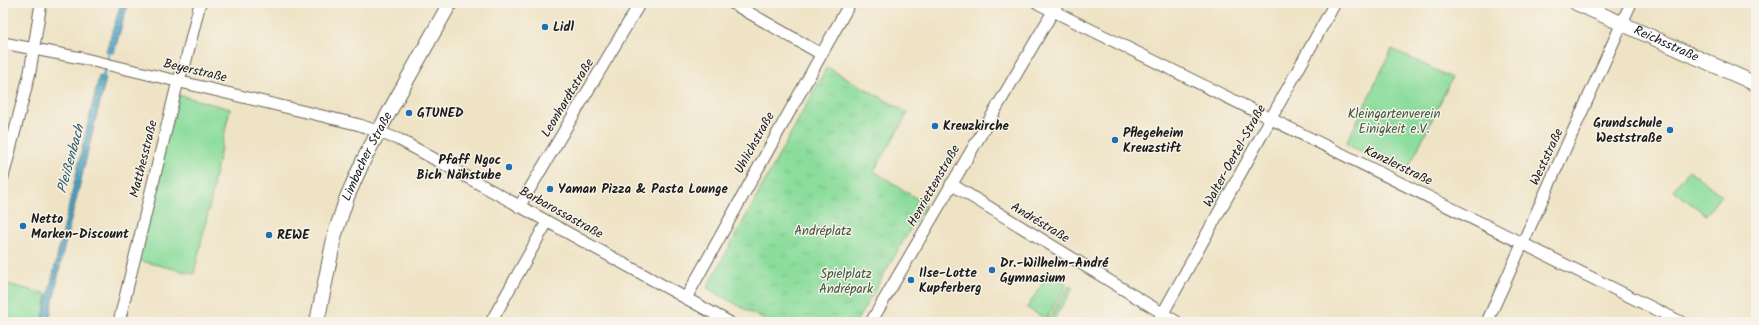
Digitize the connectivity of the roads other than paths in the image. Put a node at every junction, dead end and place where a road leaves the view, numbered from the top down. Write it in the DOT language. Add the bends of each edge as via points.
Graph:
graph roads {
  1 [pos="41,3"];
  2 [pos="200,3"];
  3 [pos="450,3"];
  4 [pos="640,3"];
  5 [pos="732,3"];
  6 [pos="850,3"];
  7 [pos="1037,3"];
  8 [pos="1335,3"];
  9 [pos="1576,3"];
  10 [pos="1631,3"];
  11 [pos="1055,7"];
  12 [pos="1623,23"];
  13 [pos="3,43"];
  14 [pos="34,49"];
  15 [pos="822,54"];
  16 [pos="178,81"];
  17 [pos="1756,84"];
  18 [pos="1272,119"];
  19 [pos="378,132"];
  20 [pos="3,177"];
  21 [pos="951,184"];
  22 [pos="520,207"];
  23 [pos="548,222"];
  24 [pos="1522,243"];
  25 [pos="686,298"];
  26 [pos="1160,318"];
  27 [pos="118,322"];
  28 [pos="317,322"];
  29 [pos="492,322"];
  30 [pos="729,322"];
  31 [pos="871,322"];
  32 [pos="1177,322"];
  33 [pos="1487,322"];
  34 [pos="1682,322"];
  1 -- 14 [label="street"];
  2 -- 16 [label="street, Matthesstraße" via="186,64"];
  3 -- 19 [label="main road, Limbacher Straße"];
  4 -- 22 [label="street, Leonhardtstraße"];
  5 -- 15 [label="street"];
  6 -- 15 [label="street, Uhlichstraße"];
  7 -- 11 [label="street, Kanzlerstraße"];
  8 -- 18 [label="street, Walter-Oertel-Straße"];
  9 -- 12 [label="main road, Reichsstraße"];
  10 -- 12 [label="street, Weststraße"];
  11 -- 18 [label="street, Kanzlerstraße"];
  11 -- 21 [label="street, Henriettenstraße"];
  12 -- 17 [label="main road, Reichsstraße"];
  12 -- 24 [label="street, Weststraße"];
  13 -- 14 [label="street, Beyerstraße"];
  14 -- 16 [label="street, Beyerstraße"];
  14 -- 20 [label="street"];
  15 -- 25 [label="street, Uhlichstraße"];
  16 -- 19 [label="street, Beyerstraße" via="348,121"];
  16 -- 27 [label="street, Matthesstraße"];
  18 -- 24 [label="street, Kanzlerstraße"];
  18 -- 26 [label="street, Walter-Oertel-Straße"];
  19 -- 22 [label="street, Barbarossastraße" via="400,140"];
  19 -- 28 [label="main road, Limbacher Straße" via="349,191 340,216"];
  21 -- 26 [label="street, Andréstraße"];
  21 -- 31 [label="street, Henriettenstraße"];
  22 -- 23 [label="street, Barbarossastraße"];
  23 -- 25 [label="street, Barbarossastraße"];
  23 -- 29 [label="street"];
  24 -- 33 [label="street, Weststraße"];
  24 -- 34 [label="street, Kanzlerstraße"];
  25 -- 30 [label="street, Barbarossastraße"];
  26 -- 32 [label="street, Andréstraße"];
}
